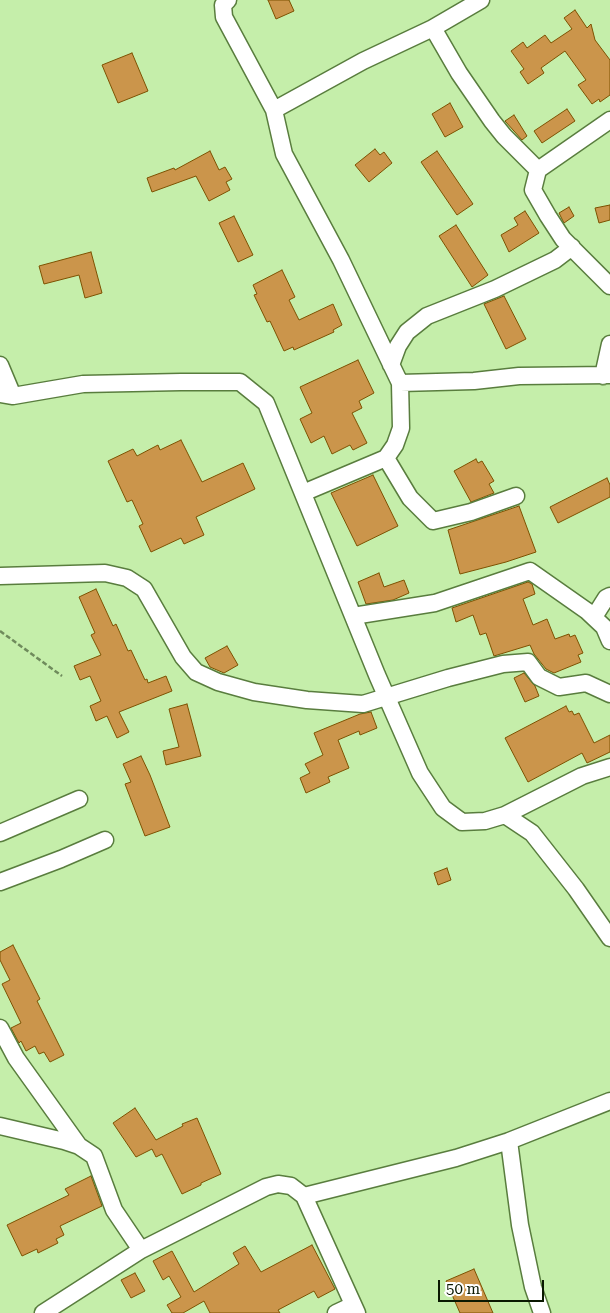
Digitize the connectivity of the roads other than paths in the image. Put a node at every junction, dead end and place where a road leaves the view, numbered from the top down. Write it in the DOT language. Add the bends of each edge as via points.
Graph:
graph roads {
  1 [pos="228,0"];
  2 [pos="481,0"];
  3 [pos="433,28"];
  4 [pos="274,110"];
  5 [pos="610,120"];
  6 [pos="538,170"];
  7 [pos="572,247"];
  8 [pos="610,286"];
  9 [pos="610,344"];
  10 [pos="0,365"];
  11 [pos="391,365"];
  12 [pos="606,376"];
  13 [pos="400,383"];
  14 [pos="6,395"];
  15 [pos="386,458"];
  16 [pos="303,493"];
  17 [pos="516,496"];
  18 [pos="0,576"];
  19 [pos="610,596"];
  20 [pos="353,616"];
  21 [pos="594,617"];
  22 [pos="610,641"];
  23 [pos="610,694"];
  24 [pos="388,697"];
  25 [pos="610,767"];
  26 [pos="79,799"];
  27 [pos="505,815"];
  28 [pos="0,832"];
  29 [pos="105,840"];
  30 [pos="0,882"];
  31 [pos="610,938"];
  32 [pos="0,1028"];
  33 [pos="610,1101"];
  34 [pos="0,1126"];
  35 [pos="510,1141"];
  36 [pos="79,1146"];
  37 [pos="304,1196"];
  38 [pos="141,1250"];
  39 [pos="355,1309"];
  40 [pos="43,1313"];
  41 [pos="336,1313"];
  42 [pos="542,1313"];
  1 -- 4 [label="street" via="223,5 224,17"];
  2 -- 3 [label="street"];
  3 -- 4 [label="street" via="363,61"];
  3 -- 6 [label="street" via="492,121"];
  4 -- 11 [label="street" via="284,154 341,260"];
  5 -- 6 [label="street"];
  6 -- 7 [label="street" via="533,190"];
  7 -- 8 [label="street"];
  7 -- 11 [label="street" via="555,260 495,289 427,316 407,332"];
  9 -- 12 [label="street"];
  10 -- 14 [label="street"];
  11 -- 13 [label="street"];
  12 -- 13 [label="street" via="519,376"];
  13 -- 15 [label="street" via="401,428"];
  14 -- 16 [label="street" via="83,384 240,382 266,403"];
  15 -- 16 [label="street"];
  15 -- 17 [label="street" via="410,498 432,521"];
  16 -- 20 [label="street"];
  18 -- 24 [label="street" via="105,573 127,578 144,589 188,664 196,672 218,682 254,692 307,700 363,704"];
  19 -- 21 [label="street"];
  20 -- 21 [label="street" via="435,603 530,571"];
  20 -- 24 [label="street"];
  21 -- 22 [label="street" via="604,627"];
  23 -- 24 [label="street" via="586,683 559,687 539,677 528,662 503,664"];
  24 -- 27 [label="street" via="420,773 443,808 462,822 485,821"];
  25 -- 27 [label="street" via="582,776"];
  26 -- 28 [label="street"];
  27 -- 31 [label="street" via="532,833"];
  29 -- 30 [label="street"];
  32 -- 36 [label="street" via="16,1058"];
  33 -- 35 [label="street"];
  34 -- 36 [label="street"];
  35 -- 37 [label="street"];
  35 -- 42 [label="street" via="520,1225"];
  36 -- 38 [label="street" via="94,1156 114,1210"];
  37 -- 38 [label="street" via="291,1186 278,1184 266,1187"];
  37 -- 39 [label="street"];
  38 -- 40 [label="street"];
  39 -- 41 [label="street"];
}
